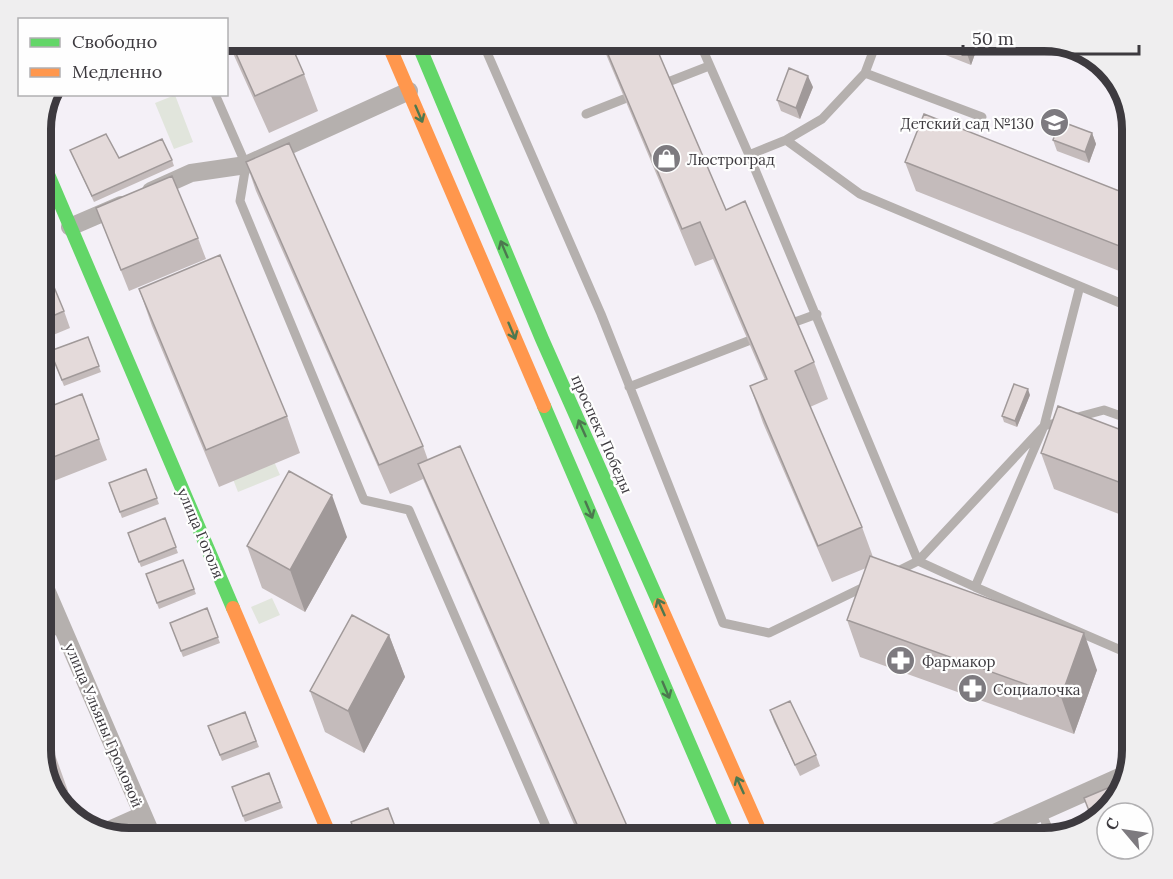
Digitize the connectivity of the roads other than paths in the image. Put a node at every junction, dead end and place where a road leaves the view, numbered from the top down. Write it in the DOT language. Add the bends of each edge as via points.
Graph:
graph roads {
  1 [pos="392,51"];
  2 [pos="422,51"];
  3 [pos="487,51"];
  4 [pos="704,51"];
  5 [pos="873,51"];
  6 [pos="710,66"];
  7 [pos="865,73"];
  8 [pos="668,82"];
  9 [pos="409,91"];
  10 [pos="216,96"];
  11 [pos="624,99"];
  12 [pos="586,114"];
  13 [pos="982,117"];
  14 [pos="786,140"];
  15 [pos="749,155"];
  16 [pos="246,165"];
  17 [pos="51,182"];
  18 [pos="70,227"];
  19 [pos="1080,286"];
  20 [pos="1122,304"];
  21 [pos="817,314"];
  22 [pos="795,322"];
  23 [pos="748,340"];
  24 [pos="629,387"];
  25 [pos="1122,416"];
  26 [pos="1044,426"];
  27 [pos="918,561"];
  28 [pos="887,576"];
  29 [pos="876,581"];
  30 [pos="975,587"];
  31 [pos="51,602"];
  32 [pos="60,623"];
  33 [pos="51,627"];
  34 [pos="1122,651"];
  35 [pos="1117,778"];
  36 [pos="1041,812"];
  37 [pos="143,815"];
  38 [pos="117,827"];
  39 [pos="149,828"];
  40 [pos="328,828"];
  41 [pos="547,828"];
  42 [pos="726,828"];
  43 [pos="759,828"];
  44 [pos="1005,828"];
  45 [pos="1048,828"];
  1 -- 9 [label="main road"];
  43 -- 2 [label="main road, проспект Победы, one-way" via="542,339"];
  3 -- 24 [label="lane"];
  4 -- 6 [label="lane"];
  5 -- 7 [label="lane"];
  6 -- 8 [label="lane"];
  6 -- 15 [label="lane"];
  7 -- 13 [label="lane"];
  7 -- 14 [label="lane" via="822,118"];
  9 -- 16 [label="street"];
  9 -- 42 [label="main road, one-way"];
  10 -- 16 [label="lane"];
  11 -- 12 [label="lane"];
  14 -- 15 [label="lane"];
  14 -- 19 [label="lane" via="860,194"];
  15 -- 21 [label="lane"];
  16 -- 18 [label="street" via="191,173"];
  16 -- 41 [label="lane" via="240,201 364,500 409,510"];
  17 -- 18 [label="main road, улица Гоголя"];
  18 -- 40 [label="main road, улица Гоголя"];
  19 -- 20 [label="lane"];
  19 -- 26 [label="lane"];
  21 -- 22 [label="lane"];
  21 -- 27 [label="lane"];
  23 -- 24 [label="lane"];
  24 -- 29 [label="lane" via="723,623 769,633"];
  25 -- 26 [label="lane" via="1104,410"];
  26 -- 27 [label="lane"];
  26 -- 30 [label="lane"];
  27 -- 28 [label="lane"];
  27 -- 30 [label="lane"];
  30 -- 34 [label="lane"];
  31 -- 32 [label="street, улица Ульяны Громовой"];
  32 -- 33 [label="street"];
  32 -- 37 [label="street, улица Ульяны Громовой"];
  35 -- 36 [label="street"];
  36 -- 44 [label="street"];
  36 -- 45 [label="lane"];
  37 -- 38 [label="street"];
  37 -- 39 [label="street, улица Ульяны Громовой"];
}
